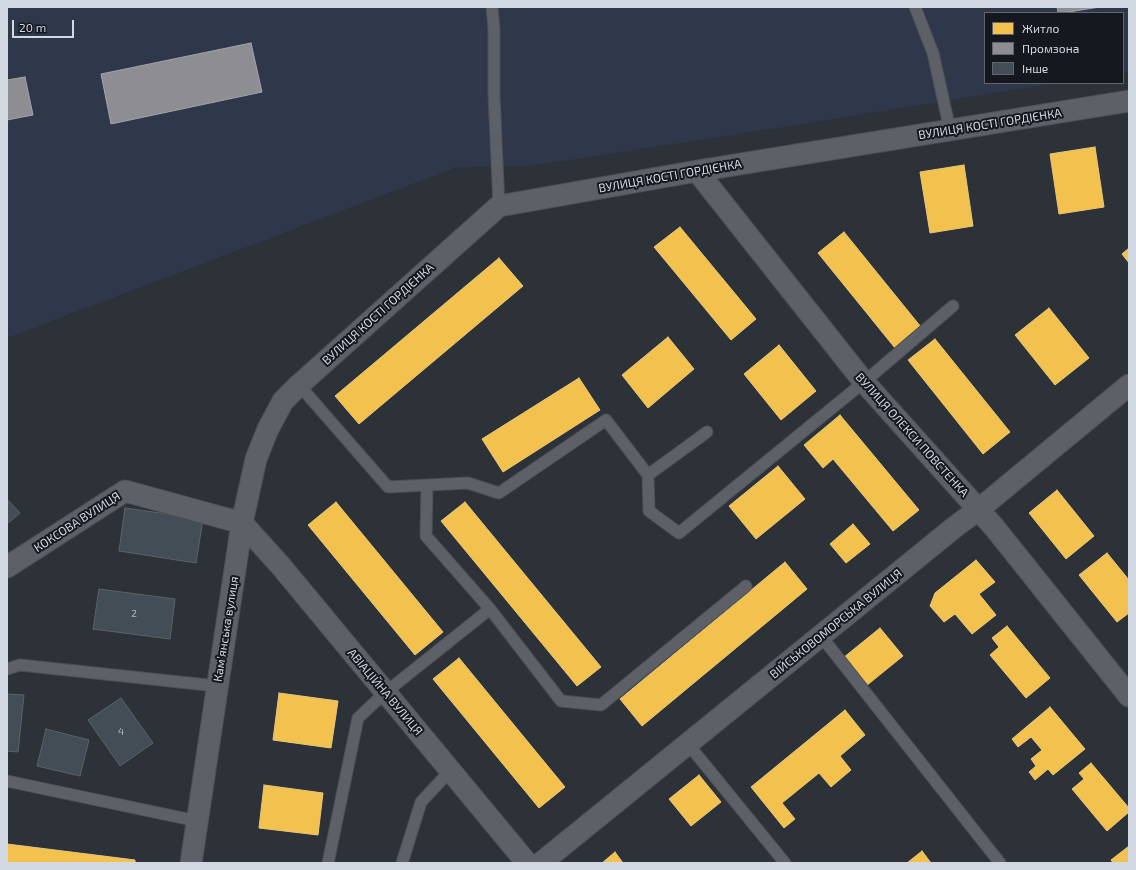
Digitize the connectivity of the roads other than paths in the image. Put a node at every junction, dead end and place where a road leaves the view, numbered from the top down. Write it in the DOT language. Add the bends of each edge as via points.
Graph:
graph roads {
  1 [pos="492,7"];
  2 [pos="914,7"];
  3 [pos="1129,101"];
  4 [pos="950,130"];
  5 [pos="697,171"];
  6 [pos="499,206"];
  7 [pos="952,306"];
  8 [pos="864,382"];
  9 [pos="299,385"];
  10 [pos="1128,388"];
  11 [pos="283,401"];
  12 [pos="707,432"];
  13 [pos="648,475"];
  14 [pos="427,485"];
  15 [pos="978,510"];
  16 [pos="242,523"];
  17 [pos="7,567"];
  18 [pos="746,586"];
  19 [pos="490,609"];
  20 [pos="821,636"];
  21 [pos="7,669"];
  22 [pos="217,686"];
  23 [pos="386,692"];
  24 [pos="1129,696"];
  25 [pos="688,744"];
  26 [pos="450,770"];
  27 [pos="7,781"];
  28 [pos="197,821"];
  29 [pos="191,863"];
  30 [pos="328,863"];
  31 [pos="402,863"];
  32 [pos="527,863"];
  33 [pos="542,863"];
  34 [pos="785,863"];
  35 [pos="1000,863"];
  1 -- 6 [label="lane"];
  2 -- 4 [label="lane" via="933,53"];
  3 -- 4 [label="street, ВУЛИЦЯ КОСТІ ГОРДІЄНКА"];
  4 -- 5 [label="street, ВУЛИЦЯ КОСТІ ГОРДІЄНКА"];
  5 -- 6 [label="street, ВУЛИЦЯ КОСТІ ГОРДІЄНКА"];
  5 -- 8 [label="street, ВУЛИЦЯ ОЛЕКСИ ПОВСТЕНКА"];
  6 -- 9 [label="street, ВУЛИЦЯ КОСТІ ГОРДІЄНКА"];
  7 -- 8 [label="lane"];
  8 -- 13 [label="lane" via="679,533 649,510"];
  8 -- 15 [label="street, ВУЛИЦЯ ОЛЕКСИ ПОВСТЕНКА"];
  9 -- 11 [label="street, ВУЛИЦЯ КОСТІ ГОРДІЄНКА"];
  9 -- 14 [label="lane" via="388,487"];
  10 -- 15 [label="street, ВІЙСЬКОВОМОРСЬКА ВУЛИЦЯ"];
  11 -- 16 [label="street, Камʼянська вулиця" via="256,459"];
  12 -- 13 [label="lane"];
  13 -- 14 [label="lane" via="606,420 499,493 468,482"];
  14 -- 19 [label="lane" via="426,536"];
  15 -- 20 [label="street, ВІЙСЬКОВОМОРСЬКА ВУЛИЦЯ"];
  15 -- 24 [label="street, ВУЛИЦЯ ОЛЕКСИ ПОВСТЕНКА"];
  16 -- 17 [label="street, КОКСОВА ВУЛИЦЯ" via="125,491"];
  16 -- 22 [label="street, Камʼянська вулиця"];
  16 -- 23 [label="street, АВІАЦІЙНА ВУЛИЦЯ"];
  18 -- 19 [label="lane" via="600,705 561,701"];
  19 -- 23 [label="lane"];
  20 -- 25 [label="street, ВІЙСЬКОВОМОРСЬКА ВУЛИЦЯ"];
  20 -- 35 [label="lane"];
  21 -- 22 [label="lane" via="20,665"];
  22 -- 28 [label="street, Камʼянська вулиця"];
  23 -- 26 [label="street, АВІАЦІЙНА ВУЛИЦЯ"];
  23 -- 30 [label="lane" via="358,718"];
  25 -- 33 [label="street, ВІЙСЬКОВОМОРСЬКА ВУЛИЦЯ"];
  25 -- 34 [label="lane"];
  26 -- 31 [label="lane" via="421,802"];
  26 -- 32 [label="street, АВІАЦІЙНА ВУЛИЦЯ"];
  27 -- 28 [label="lane"];
  28 -- 29 [label="street, Камʼянська вулиця"];
}
